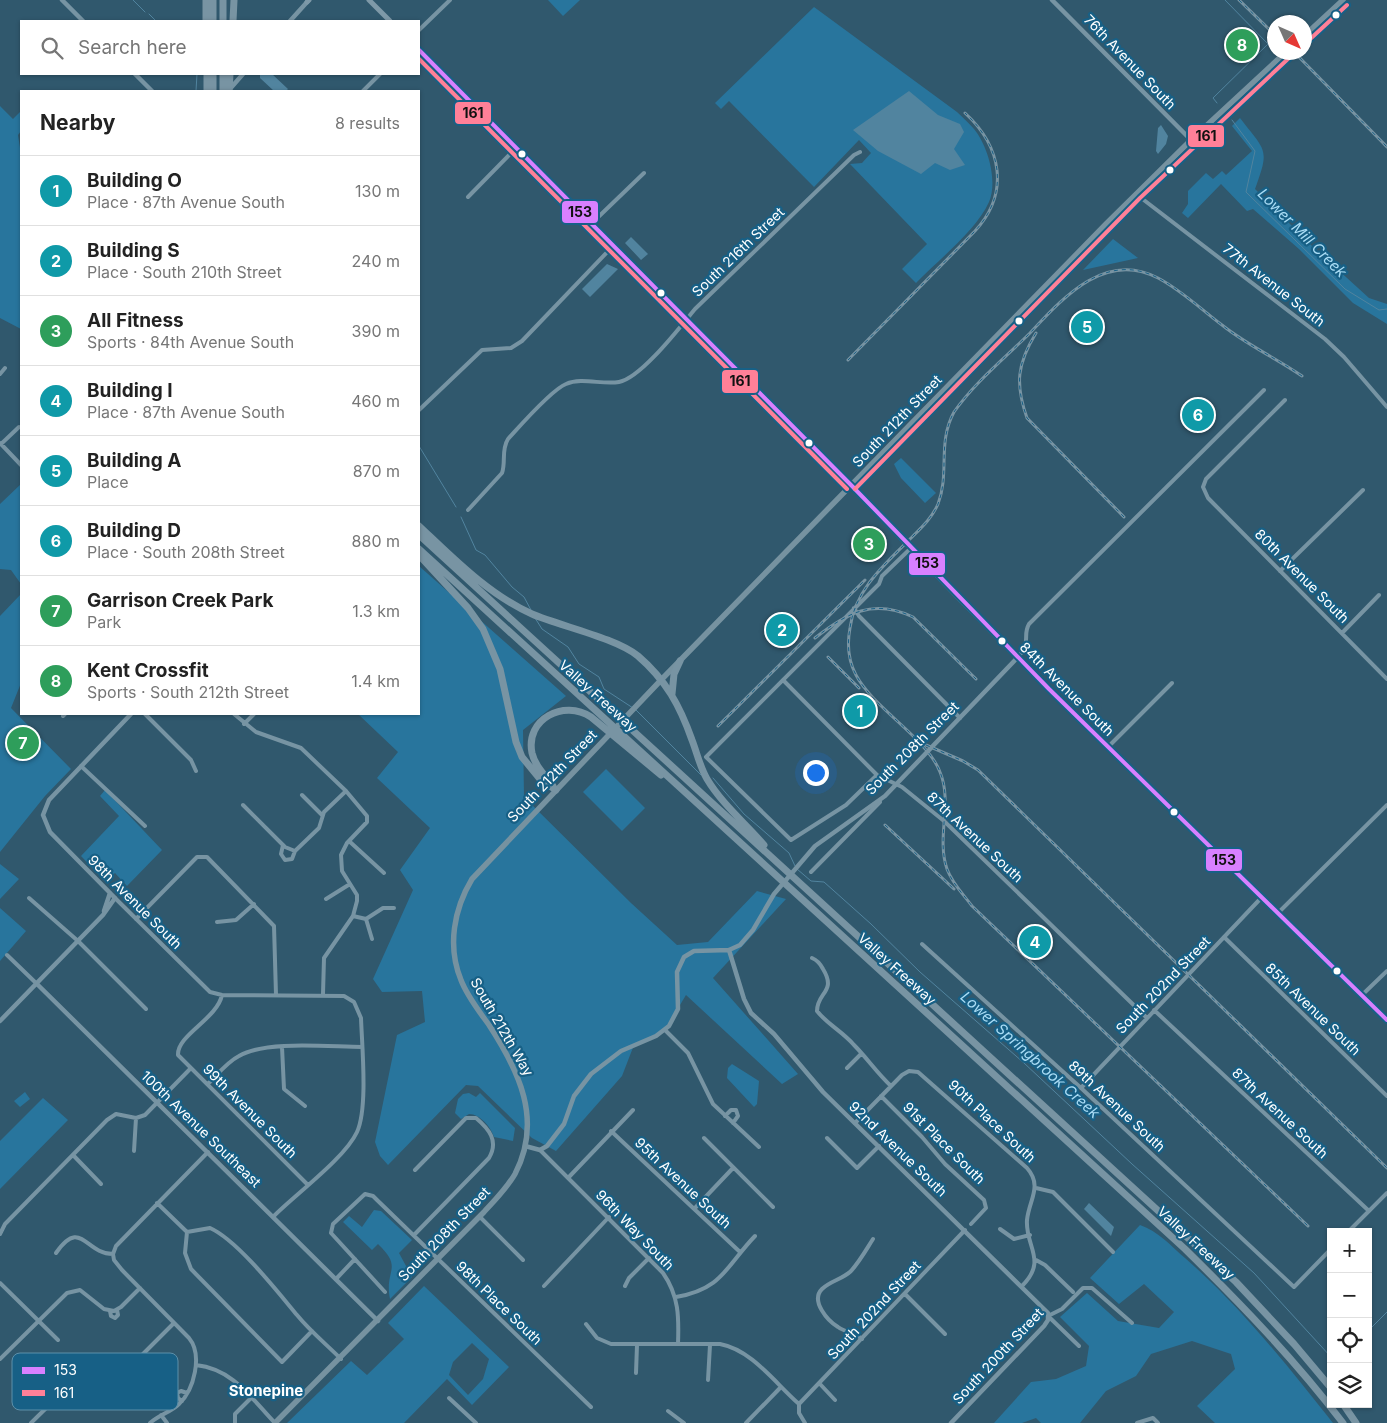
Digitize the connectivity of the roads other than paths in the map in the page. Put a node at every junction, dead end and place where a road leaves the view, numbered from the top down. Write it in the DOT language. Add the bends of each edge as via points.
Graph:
graph roads {
  1 [pos="62,0"];
  2 [pos="206,0"];
  3 [pos="213,0"];
  4 [pos="223,0"];
  5 [pos="234,0"];
  6 [pos="369,0"];
  7 [pos="450,0"];
  8 [pos="1052,0"];
  9 [pos="1343,0"];
  10 [pos="308,1"];
  11 [pos="82,20"];
  12 [pos="206,20"];
  13 [pos="212,20"];
  14 [pos="223,20"];
  15 [pos="233,20"];
  16 [pos="291,20"];
  17 [pos="389,20"];
  18 [pos="420,29"];
  19 [pos="1312,29"];
  20 [pos="420,51"];
  21 [pos="1277,60"];
  22 [pos="136,75"];
  23 [pos="207,75"];
  24 [pos="213,75"];
  25 [pos="222,75"];
  26 [pos="230,75"];
  27 [pos="242,75"];
  28 [pos="379,75"];
  29 [pos="151,90"];
  30 [pos="208,90"];
  31 [pos="213,90"];
  32 [pos="223,90"];
  33 [pos="228,90"];
  34 [pos="229,90"];
  35 [pos="365,90"];
  36 [pos="1191,140"];
  37 [pos="516,148"];
  38 [pos="860,152"];
  39 [pos="644,173"];
  40 [pos="1136,194"];
  41 [pos="468,196"];
  42 [pos="591,224"];
  43 [pos="613,246"];
  44 [pos="686,320"];
  45 [pos="5,368"];
  46 [pos="0,374"];
  47 [pos="1264,390"];
  48 [pos="1285,400"];
  49 [pos="1387,407"];
  50 [pos="420,409"];
  51 [pos="19,427"];
  52 [pos="1,444"];
  53 [pos="20,464"];
  54 [pos="851,485"];
  55 [pos="1363,490"];
  56 [pos="468,510"];
  57 [pos="420,527"];
  58 [pos="420,536"];
  59 [pos="910,549"];
  60 [pos="420,550"];
  61 [pos="420,556"];
  62 [pos="1280,570"];
  63 [pos="1379,596"];
  64 [pos="854,608"];
  65 [pos="1342,633"];
  66 [pos="1018,657"];
  67 [pos="680,661"];
  68 [pos="662,679"];
  69 [pos="1387,679"];
  70 [pos="783,680"];
  71 [pos="1172,683"];
  72 [pos="672,697"];
  73 [pos="130,715"];
  74 [pos="146,715"];
  75 [pos="235,715"];
  76 [pos="253,715"];
  77 [pos="960,718"];
  78 [pos="244,724"];
  79 [pos="1109,746"];
  80 [pos="702,758"];
  81 [pos="81,766"];
  82 [pos="196,771"];
  83 [pos="877,775"];
  84 [pos="896,784"];
  85 [pos="679,788"];
  86 [pos="556,790"];
  87 [pos="346,791"];
  88 [pos="302,795"];
  89 [pos="885,796"];
  90 [pos="243,805"];
  91 [pos="1387,805"];
  92 [pos="322,815"];
  93 [pos="146,826"];
  94 [pos="349,841"];
  95 [pos="284,846"];
  96 [pos="295,851"];
  97 [pos="780,864"];
  98 [pos="811,872"];
  99 [pos="384,873"];
  100 [pos="350,884"];
  101 [pos="110,893"];
  102 [pos="1262,897"];
  103 [pos="29,898"];
  104 [pos="115,898"];
  105 [pos="326,899"];
  106 [pos="254,904"];
  107 [pos="394,908"];
  108 [pos="1278,913"];
  109 [pos="353,916"];
  110 [pos="136,919"];
  111 [pos="366,919"];
  112 [pos="96,922"];
  113 [pos="217,922"];
  114 [pos="454,936"];
  115 [pos="1224,937"];
  116 [pos="372,939"];
  117 [pos="78,942"];
  118 [pos="922,944"];
  119 [pos="729,950"];
  120 [pos="7,955"];
  121 [pos="812,958"];
  122 [pos="1387,971"];
  123 [pos="37,984"];
  124 [pos="323,994"];
  125 [pos="222,995"];
  126 [pos="276,995"];
  127 [pos="1362,995"];
  128 [pos="146,1009"];
  129 [pos="1154,1010"];
  130 [pos="1147,1018"];
  131 [pos="1387,1020"];
  132 [pos="0,1021"];
  133 [pos="666,1030"];
  134 [pos="282,1047"];
  135 [pos="362,1048"];
  136 [pos="861,1054"];
  137 [pos="190,1068"];
  138 [pos="847,1068"];
  139 [pos="208,1084"];
  140 [pos="891,1086"];
  141 [pos="1081,1088"];
  142 [pos="881,1096"];
  143 [pos="1387,1096"];
  144 [pos="158,1102"];
  145 [pos="305,1106"];
  146 [pos="633,1110"];
  147 [pos="725,1116"];
  148 [pos="136,1118"];
  149 [pos="855,1122"];
  150 [pos="733,1123"];
  151 [pos="611,1131"];
  152 [pos="704,1138"];
  153 [pos="827,1138"];
  154 [pos="525,1146"];
  155 [pos="879,1146"];
  156 [pos="759,1147"];
  157 [pos="540,1150"];
  158 [pos="134,1151"];
  159 [pos="208,1152"];
  160 [pos="73,1155"];
  161 [pos="521,1160"];
  162 [pos="733,1168"];
  163 [pos="415,1170"];
  164 [pos="568,1178"];
  165 [pos="101,1184"];
  166 [pos="308,1185"];
  167 [pos="1036,1188"];
  168 [pos="1387,1193"];
  169 [pos="157,1203"];
  170 [pos="773,1207"];
  171 [pos="695,1208"];
  172 [pos="1368,1211"];
  173 [pos="274,1216"];
  174 [pos="480,1217"];
  175 [pos="609,1217"];
  176 [pos="0,1224"];
  177 [pos="5,1224"];
  178 [pos="971,1224"];
  179 [pos="1000,1228"];
  180 [pos="1352,1228"];
  181 [pos="965,1230"];
  182 [pos="187,1232"];
  183 [pos="0,1234"];
  184 [pos="414,1235"];
  185 [pos="755,1236"];
  186 [pos="1030,1236"];
  187 [pos="873,1239"];
  188 [pos="1186,1249"];
  189 [pos="740,1252"];
  190 [pos="1113,1252"];
  191 [pos="56,1253"];
  192 [pos="1327,1253"];
  193 [pos="113,1254"];
  194 [pos="650,1258"];
  195 [pos="355,1260"];
  196 [pos="439,1260"];
  197 [pos="523,1260"];
  198 [pos="1036,1260"];
  199 [pos="336,1279"];
  200 [pos="0,1283"];
  201 [pos="544,1286"];
  202 [pos="626,1286"];
  203 [pos="1022,1286"];
  204 [pos="140,1288"];
  205 [pos="384,1292"];
  206 [pos="1073,1292"];
  207 [pos="904,1294"];
  208 [pos="676,1297"];
  209 [pos="1048,1316"];
  210 [pos="38,1321"];
  211 [pos="378,1321"];
  212 [pos="174,1323"];
  213 [pos="1132,1323"];
  214 [pos="586,1324"];
  215 [pos="312,1331"];
  216 [pos="945,1334"];
  217 [pos="862,1338"];
  218 [pos="58,1340"];
  219 [pos="678,1344"];
  220 [pos="637,1345"];
  221 [pos="710,1345"];
  222 [pos="1079,1346"];
  223 [pos="144,1353"];
  224 [pos="0,1359"];
  225 [pos="341,1359"];
  226 [pos="196,1366"];
  227 [pos="636,1373"];
  228 [pos="708,1380"];
  229 [pos="1327,1383"];
  230 [pos="820,1384"];
  231 [pos="780,1388"];
  232 [pos="178,1392"];
  233 [pos="187,1393"];
  234 [pos="1327,1396"];
  235 [pos="178,1398"];
  236 [pos="251,1398"];
  237 [pos="448,1398"];
  238 [pos="182,1400"];
  239 [pos="835,1400"];
  240 [pos="178,1403"];
  241 [pos="798,1404"];
  242 [pos="591,1407"];
  243 [pos="1336,1408"];
  244 [pos="1346,1408"];
  245 [pos="44,1410"];
  246 [pos="168,1410"];
  247 [pos="668,1411"];
  248 [pos="161,1415"];
  249 [pos="234,1421"];
  250 [pos="31,1423"];
  251 [pos="150,1423"];
  252 [pos="166,1423"];
  253 [pos="275,1423"];
  254 [pos="476,1423"];
  255 [pos="684,1423"];
  256 [pos="746,1423"];
  257 [pos="805,1423"];
  258 [pos="952,1423"];
  259 [pos="1137,1423"];
  260 [pos="1158,1423"];
  261 [pos="1343,1423"];
  262 [pos="1347,1423"];
  263 [pos="1356,1423"];
  1 -- 11 [label="street"];
  2 -- 12 [label="highway"];
  3 -- 13 [label="highway"];
  4 -- 14 [label="highway"];
  5 -- 15 [label="highway"];
  6 -- 17 [label="main road"];
  7 -- 18 [label="street"];
  8 -- 36 [label="street, 76th Avenue South"];
  9 -- 19 [label="main road"];
  10 -- 16 [label="street"];
  20 -- 37 [label="main road, 84th Avenue South"];
  21 -- 36 [label="main road, South 212th Street"];
  22 -- 29 [label="street"];
  23 -- 30 [label="highway"];
  24 -- 31 [label="highway"];
  25 -- 32 [label="highway"];
  26 -- 33 [label="highway"];
  27 -- 34 [label="street"];
  28 -- 35 [label="street"];
  36 -- 40 [label="main road, South 212th Street"];
  37 -- 41 [label="street"];
  37 -- 42 [label="main road, 84th Avenue South"];
  38 -- 44 [label="street, South 216th Street"];
  39 -- 42 [label="street"];
  40 -- 49 [label="street, 77th Avenue South" via="1325,339"];
  40 -- 54 [label="main road, South 212th Street"];
  42 -- 43 [label="main road, 84th Avenue South"];
  43 -- 44 [label="main road, 84th Avenue South"];
  43 -- 50 [label="street" via="522,341 511,348 482,350"];
  44 -- 54 [label="main road, 84th Avenue South"];
  44 -- 56 [label="street, South 216th Street" via="632,377 618,383 573,382 559,388 508,439 503,450 502,473"];
  45 -- 46 [label="street"];
  47 -- 66 [label="street, South 208th Street" via="1029,624 1026,647"];
  48 -- 62 [label="street, 80th Avenue South" via="1206,479 1203,487 1208,498"];
  51 -- 52 [label="street"];
  52 -- 53 [label="street"];
  54 -- 59 [label="main road, 84th Avenue South"];
  54 -- 67 [label="main road, South 212th Street"];
  55 -- 62 [label="street"];
  57 -- 68 [label="highway" via="475,577 522,609 625,648"];
  58 -- 97 [label="highway, Valley Freeway"];
  59 -- 64 [label="street"];
  59 -- 66 [label="main road, 84th Avenue South"];
  60 -- 85 [label="highway, Valley Freeway"];
  61 -- 86 [label="highway" via="483,629 500,669 522,757 540,779"];
  62 -- 65 [label="street, 80th Avenue South"];
  63 -- 65 [label="street"];
  64 -- 70 [label="street"];
  64 -- 77 [label="street"];
  65 -- 69 [label="street, 80th Avenue South"];
  66 -- 77 [label="street, South 208th Street"];
  66 -- 79 [label="main road, 84th Avenue South"];
  67 -- 68 [label="main road, South 212th Street"];
  67 -- 72 [label="highway" via="674,674"];
  68 -- 72 [label="highway"];
  68 -- 86 [label="main road, South 212th Street"];
  70 -- 80 [label="street"];
  70 -- 83 [label="street, 87th Avenue South"];
  71 -- 79 [label="street"];
  72 -- 80 [label="highway"];
  73 -- 81 [label="street"];
  74 -- 82 [label="street" via="191,760"];
  75 -- 78 [label="street"];
  76 -- 78 [label="street"];
  77 -- 84 [label="street, South 208th Street"];
  78 -- 87 [label="street" via="258,733 301,748"];
  79 -- 102 [label="main road, 84th Avenue South"];
  80 -- 83 [label="street" via="791,840 846,805"];
  80 -- 97 [label="highway" via="706,777 718,795"];
  81 -- 93 [label="street"];
  81 -- 101 [label="street, 98th Avenue South" via="46,804 43,815 50,832"];
  83 -- 84 [label="street, 87th Avenue South"];
  84 -- 89 [label="street, South 208th Street"];
  84 -- 130 [label="street, 87th Avenue South" via="944,821"];
  85 -- 86 [label="highway" via="650,768 591,717 566,709 541,722 534,732 532,744 536,763"];
  85 -- 188 [label="highway, Valley Freeway"];
  86 -- 114 [label="main road, South 212th Street" via="472,878 458,906"];
  87 -- 92 [label="street"];
  87 -- 94 [label="street" via="367,816 367,822"];
  88 -- 92 [label="street"];
  89 -- 98 [label="street"];
  89 -- 119 [label="street, South 208th Street" via="824,838 774,894 747,938"];
  90 -- 95 [label="street"];
  91 -- 108 [label="street"];
  92 -- 96 [label="street" via="319,828"];
  94 -- 99 [label="street"];
  94 -- 100 [label="street" via="340,862"];
  95 -- 96 [label="street"];
  95 -- 96 [label="street" via="281,854 285,860 292,859"];
  97 -- 229 [label="highway, Valley Freeway" via="1236,1282"];
  100 -- 105 [label="street"];
  100 -- 109 [label="street" via="357,896"];
  101 -- 104 [label="street, 98th Avenue South"];
  101 -- 112 [label="street"];
  102 -- 108 [label="main road, 84th Avenue South"];
  102 -- 115 [label="street, South 202nd Street"];
  103 -- 117 [label="street"];
  104 -- 110 [label="street, 98th Avenue South"];
  104 -- 112 [label="street"];
  106 -- 110 [label="street" via="207,857 200,856"];
  106 -- 113 [label="street" via="236,920"];
  106 -- 126 [label="street" via="276,930"];
  107 -- 111 [label="street" via="383,908"];
  108 -- 127 [label="main road, 84th Avenue South"];
  109 -- 111 [label="street"];
  109 -- 124 [label="street" via="324,958"];
  110 -- 125 [label="street, 98th Avenue South" via="206,988"];
  111 -- 116 [label="street"];
  112 -- 117 [label="street"];
  114 -- 154 [label="main road, South 212th Way" via="461,982 522,1085"];
  115 -- 129 [label="street, South 202nd Street"];
  115 -- 143 [label="street, 85th Avenue South"];
  117 -- 123 [label="street"];
  117 -- 128 [label="street"];
  118 -- 141 [label="street, 89th Avenue South"];
  119 -- 133 [label="street" via="694,951 681,960 677,972 678,1009"];
  119 -- 149 [label="street, 92nd Avenue South" via="751,1013"];
  120 -- 123 [label="street, 100th Avenue Southeast"];
  121 -- 136 [label="street" via="821,964 829,982 817,1007 818,1013"];
  122 -- 127 [label="street"];
  123 -- 132 [label="street"];
  123 -- 144 [label="street, 100th Avenue Southeast"];
  124 -- 126 [label="street"];
  124 -- 135 [label="street" via="344,996 358,1008"];
  125 -- 126 [label="street"];
  125 -- 137 [label="street, 99th Avenue South" via="218,1008 181,1044 178,1053"];
  127 -- 131 [label="main road, 84th Avenue South"];
  129 -- 130 [label="street, South 202nd Street"];
  129 -- 172 [label="street, 87th Avenue South"];
  130 -- 141 [label="street, South 202nd Street"];
  133 -- 147 [label="street" via="686,1050 710,1101"];
  133 -- 157 [label="street" via="621,1051 591,1074 574,1096 559,1133"];
  134 -- 135 [label="street"];
  134 -- 139 [label="street" via="262,1048 239,1056"];
  134 -- 145 [label="street" via="284,1089"];
  135 -- 166 [label="street" via="362,1114 357,1132 347,1147"];
  136 -- 138 [label="street"];
  136 -- 140 [label="street"];
  137 -- 139 [label="street, 99th Avenue South"];
  137 -- 144 [label="street"];
  139 -- 166 [label="street, 99th Avenue South"];
  140 -- 142 [label="street"];
  140 -- 167 [label="street, 90th Place South" via="902,1075 914,1071 926,1076 1027,1168"];
  141 -- 192 [label="street, 89th Avenue South" via="1294,1287"];
  142 -- 149 [label="street"];
  142 -- 178 [label="street, 91st Place South" via="984,1200 986,1208"];
  144 -- 148 [label="street" via="145,1115"];
  144 -- 159 [label="street, 100th Avenue Southeast"];
  146 -- 151 [label="street"];
  147 -- 150 [label="street"];
  147 -- 150 [label="street" via="736,1110 738,1116"];
  148 -- 158 [label="street"];
  148 -- 160 [label="street" via="116,1114"];
  149 -- 155 [label="street, 92nd Avenue South"];
  150 -- 156 [label="street"];
  151 -- 164 [label="street"];
  151 -- 171 [label="street, 95th Avenue South"];
  152 -- 162 [label="street"];
  153 -- 155 [label="street" via="857,1168"];
  154 -- 157 [label="street"];
  154 -- 161 [label="main road, South 212th Way"];
  155 -- 181 [label="street, 92nd Avenue South"];
  157 -- 164 [label="street, 96th Way South"];
  159 -- 169 [label="street"];
  159 -- 173 [label="street, 100th Avenue Southeast"];
  160 -- 165 [label="street"];
  160 -- 177 [label="street"];
  161 -- 174 [label="main road, South 208th Street" via="511,1180"];
  162 -- 170 [label="street"];
  162 -- 171 [label="street"];
  163 -- 184 [label="street" via="464,1119 478,1120 489,1130 493,1144 489,1158"];
  164 -- 175 [label="street, 96th Way South"];
  166 -- 173 [label="street"];
  167 -- 186 [label="street" via="1027,1217"];
  167 -- 190 [label="street" via="1053,1192"];
  168 -- 172 [label="street"];
  169 -- 182 [label="street"];
  169 -- 193 [label="street" via="116,1246"];
  171 -- 189 [label="street, 95th Avenue South"];
  172 -- 180 [label="street"];
  173 -- 199 [label="street, 100th Avenue Southeast"];
  174 -- 196 [label="main road, South 208th Street"];
  174 -- 197 [label="street"];
  175 -- 194 [label="street, 96th Way South"];
  175 -- 201 [label="street"];
  176 -- 177 [label="street"];
  177 -- 183 [label="street"];
  179 -- 186 [label="street" via="1014,1239"];
  181 -- 203 [label="street, 92nd Avenue South"];
  181 -- 207 [label="street, South 202nd Street"];
  182 -- 215 [label="street" via="210,1228 225,1237"];
  182 -- 215 [label="street" via="185,1253 191,1269 282,1362"];
  184 -- 195 [label="street, 98th Place South" via="370,1195 363,1195 337,1220 331,1233"];
  184 -- 196 [label="street, 98th Place South"];
  185 -- 189 [label="street"];
  186 -- 198 [label="street"];
  187 -- 217 [label="street" via="851,1270 824,1288 819,1299 824,1314 838,1327"];
  188 -- 234 [label="highway" via="1258,1316"];
  188 -- 261 [label="highway, Valley Freeway" via="1282,1347"];
  189 -- 208 [label="street" via="732,1265 708,1288"];
  191 -- 193 [label="street" via="75,1236 83,1238 101,1253"];
  193 -- 204 [label="street" via="117,1264"];
  194 -- 202 [label="street" via="629,1278"];
  194 -- 208 [label="street, 96th Way South" via="669,1281"];
  195 -- 199 [label="street"];
  195 -- 205 [label="street"];
  196 -- 211 [label="main road, South 208th Street"];
  196 -- 242 [label="street, 98th Place South"];
  198 -- 203 [label="street" via="1030,1277"];
  198 -- 206 [label="street" via="1046,1264"];
  199 -- 211 [label="street, 100th Avenue Southeast"];
  200 -- 210 [label="street"];
  203 -- 209 [label="street, 92nd Avenue South"];
  204 -- 210 [label="street" via="114,1311 100,1306 87,1293 76,1290 63,1296"];
  204 -- 212 [label="street"];
  207 -- 216 [label="street"];
  207 -- 217 [label="street, South 202nd Street"];
  208 -- 219 [label="street, 96th Way South"];
  209 -- 213 [label="street, South 200th Street" via="1062,1309 1080,1290 1089,1287"];
  209 -- 222 [label="street, 92nd Avenue South"];
  209 -- 258 [label="street, South 200th Street" via="1044,1326"];
  210 -- 218 [label="street"];
  210 -- 224 [label="street"];
  211 -- 225 [label="main road, South 208th Street"];
  212 -- 223 [label="street"];
  212 -- 226 [label="street" via="193,1343"];
  214 -- 220 [label="street" via="593,1335 607,1343"];
  215 -- 225 [label="street"];
  217 -- 230 [label="street, South 202nd Street"];
  219 -- 220 [label="street"];
  219 -- 221 [label="street"];
  220 -- 227 [label="street"];
  221 -- 228 [label="street"];
  221 -- 231 [label="street" via="736,1348"];
  225 -- 253 [label="main road, South 208th Street"];
  226 -- 233 [label="street"];
  226 -- 236 [label="street" via="209,1366 224,1372"];
  230 -- 239 [label="street"];
  230 -- 241 [label="street, South 202nd Street"];
  231 -- 241 [label="street"];
  231 -- 256 [label="street"];
  232 -- 233 [label="street"];
  233 -- 238 [label="street"];
  235 -- 238 [label="street"];
  236 -- 249 [label="street" via="236,1414"];
  236 -- 253 [label="street"];
  237 -- 254 [label="street"];
  238 -- 240 [label="street"];
  241 -- 257 [label="street"];
  243 -- 262 [label="highway"];
  244 -- 263 [label="highway"];
  245 -- 250 [label="street"];
  246 -- 248 [label="street"];
  247 -- 255 [label="street"];
  248 -- 251 [label="street"];
  248 -- 252 [label="street"];
  259 -- 260 [label="street" via="1153,1418"];
}
